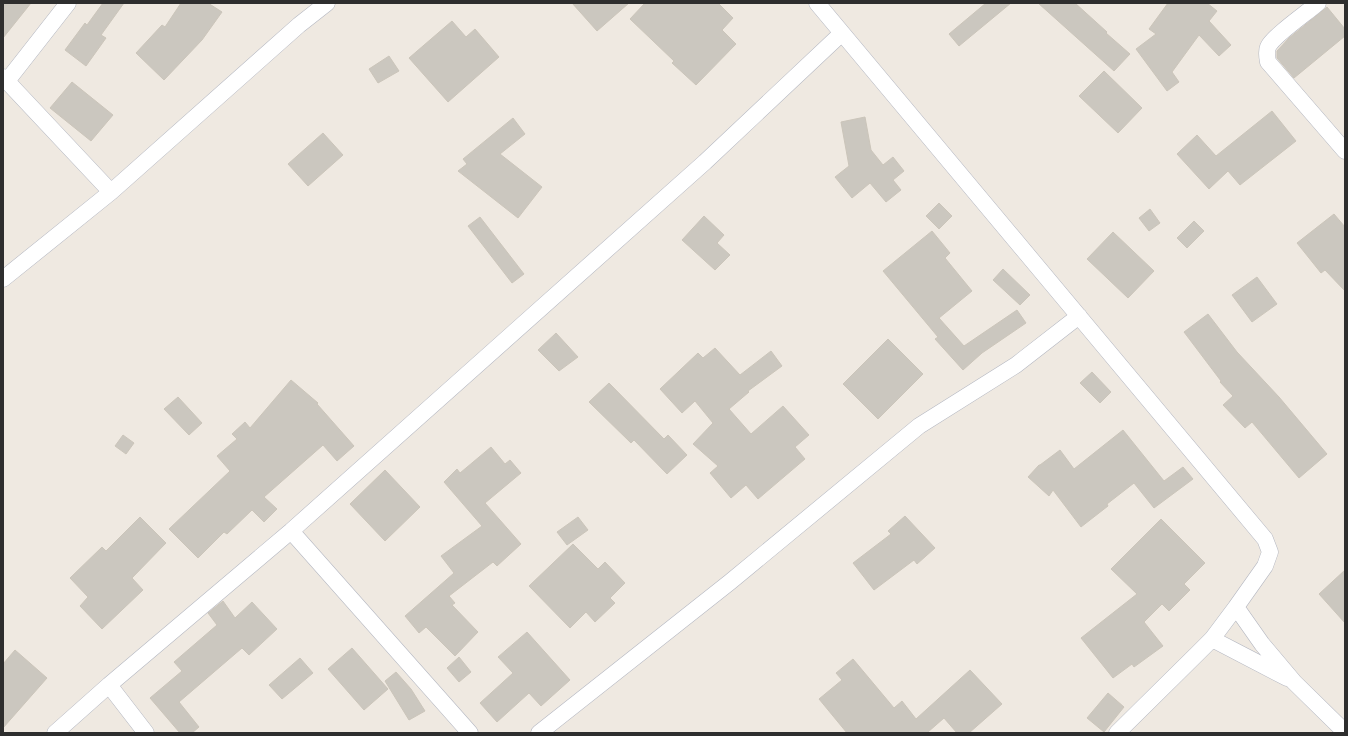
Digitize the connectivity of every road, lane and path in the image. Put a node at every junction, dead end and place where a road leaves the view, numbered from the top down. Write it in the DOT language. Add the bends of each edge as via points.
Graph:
graph roads {
  1 [pos="68,3"];
  2 [pos="327,3"];
  3 [pos="817,3"];
  4 [pos="1318,3"];
  5 [pos="842,33"];
  6 [pos="5,79"];
  7 [pos="1345,151"];
  8 [pos="111,192"];
  9 [pos="3,279"];
  10 [pos="1079,316"];
  11 [pos="291,531"];
  12 [pos="1236,607"];
  13 [pos="1212,639"];
  14 [pos="1294,682"];
  15 [pos="109,685"];
  16 [pos="1345,732"];
  17 [pos="55,733"];
  18 [pos="146,733"];
  19 [pos="470,733"];
  20 [pos="539,733"];
  21 [pos="1117,733"];
  1 -- 6 [label="street"];
  2 -- 8 [label="street"];
  3 -- 5 [label="street"];
  4 -- 7 [label="street" via="1276,37 1266,53 1268,62"];
  5 -- 10 [label="street"];
  5 -- 11 [label="street" via="705,162"];
  6 -- 8 [label="street"];
  8 -- 9 [label="street"];
  10 -- 12 [label="street" via="1265,539 1270,552 1265,566"];
  10 -- 20 [label="street" via="1016,365 919,426 730,582"];
  11 -- 15 [label="street"];
  11 -- 19 [label="street"];
  12 -- 13 [label="street"];
  12 -- 14 [label="street" via="1262,644"];
  13 -- 14 [label="street"];
  13 -- 21 [label="street"];
  14 -- 16 [label="street"];
  15 -- 17 [label="street"];
  15 -- 18 [label="street"];
}
